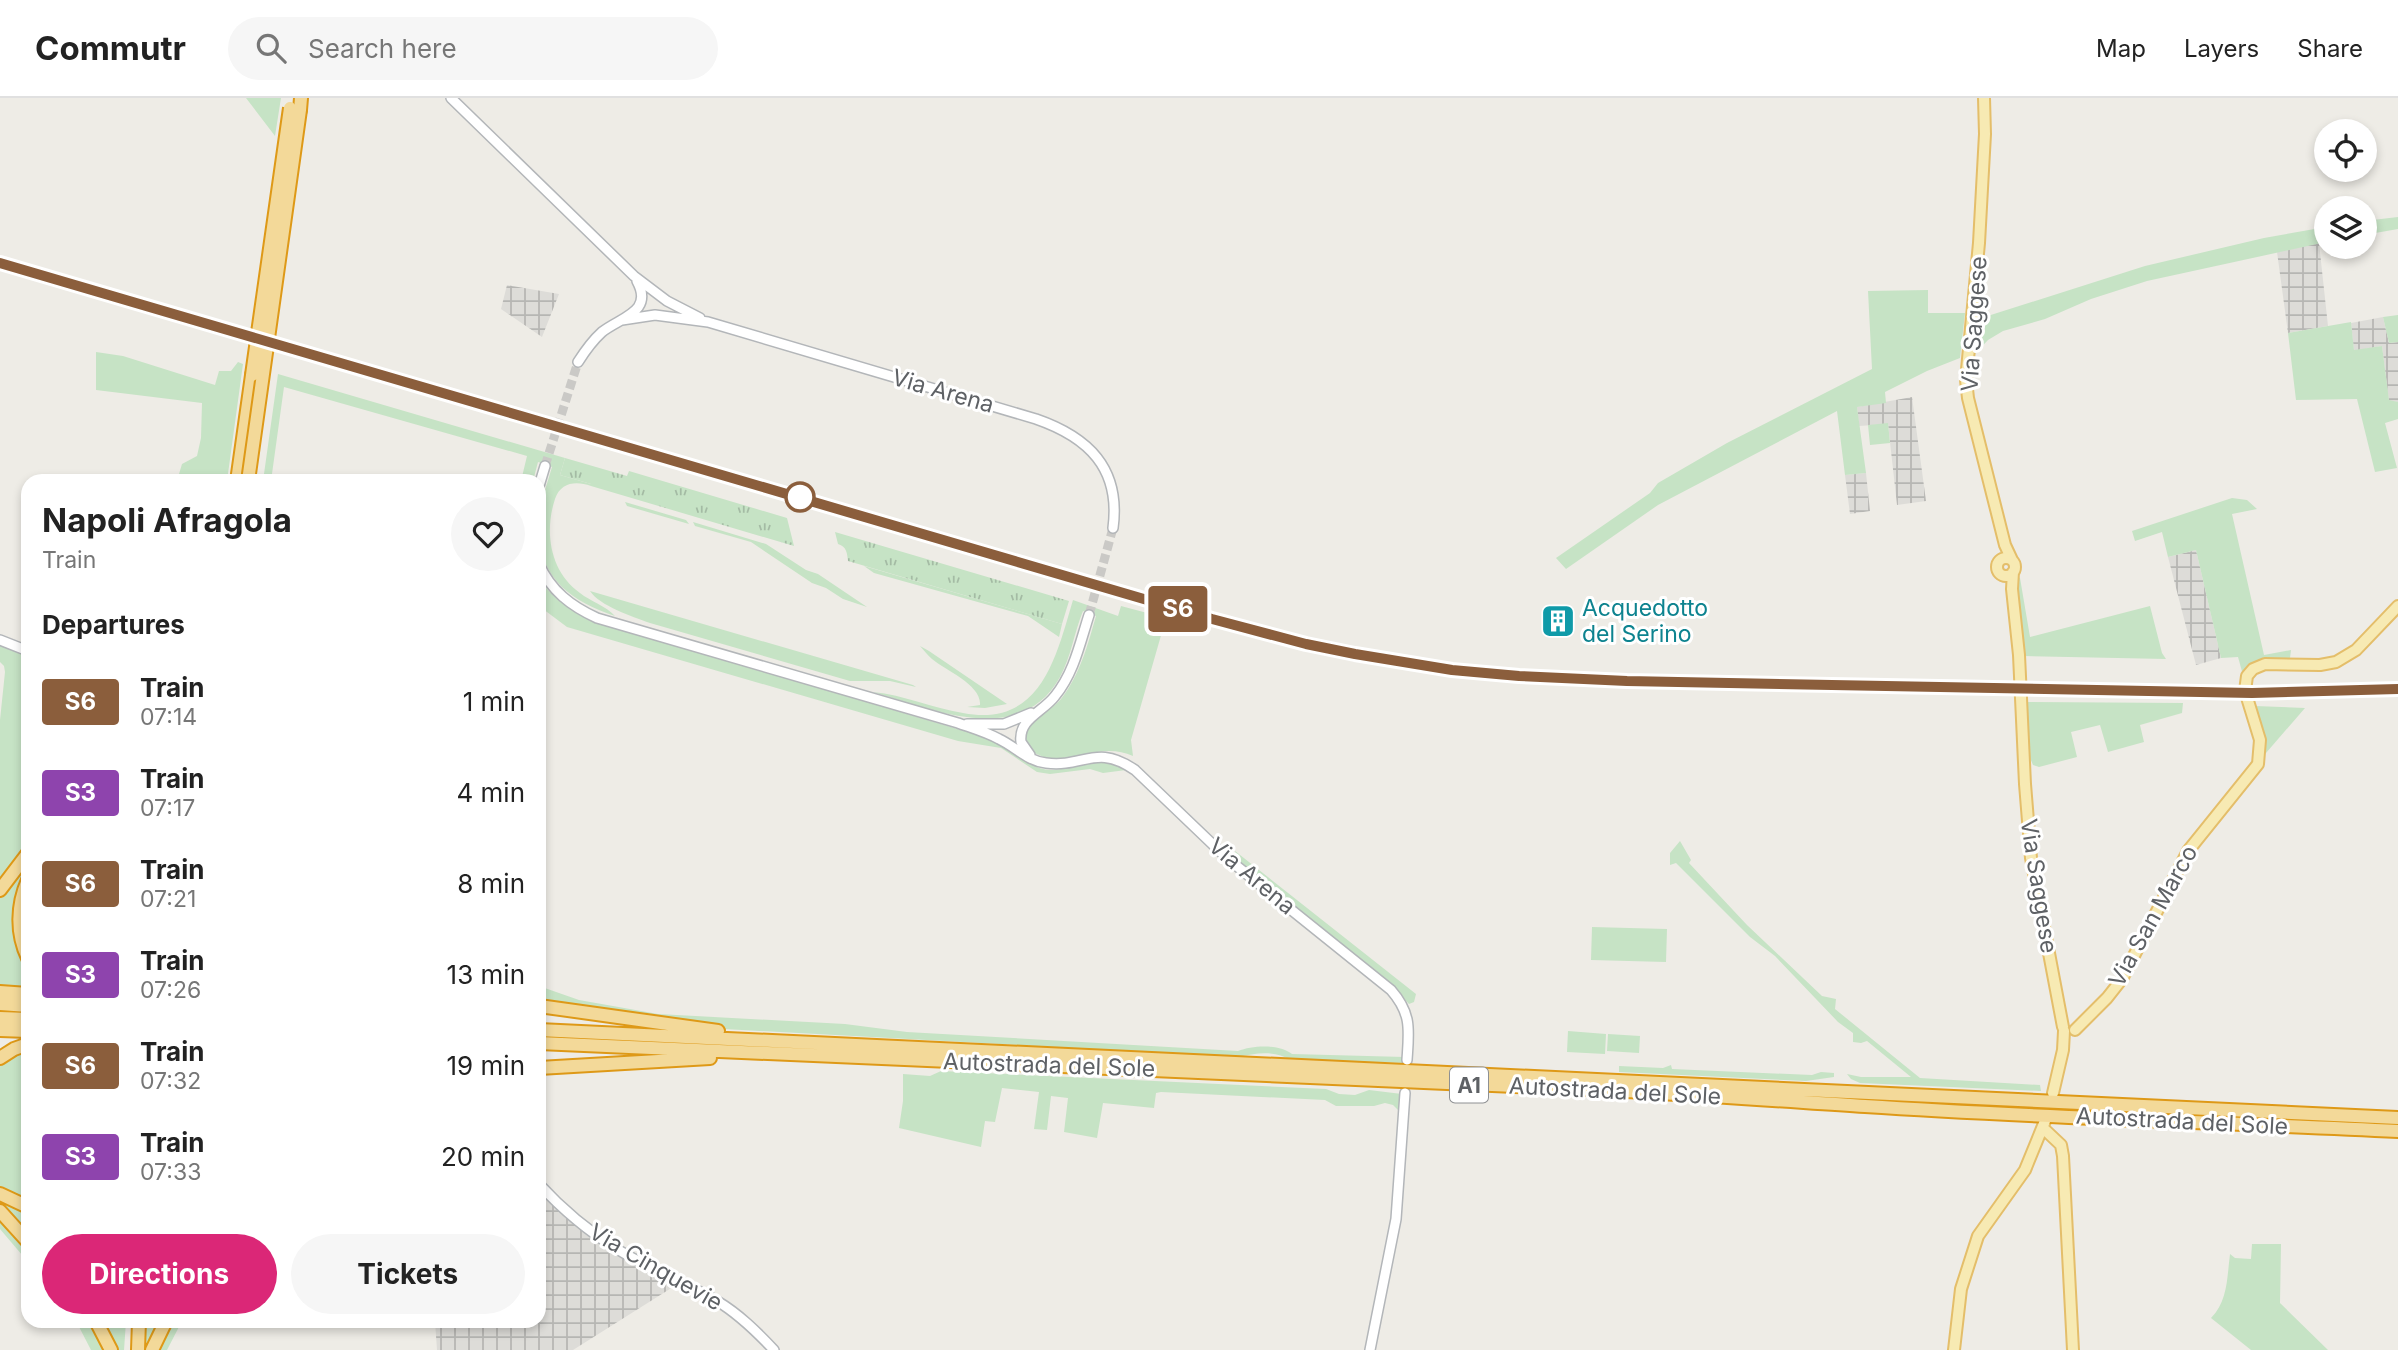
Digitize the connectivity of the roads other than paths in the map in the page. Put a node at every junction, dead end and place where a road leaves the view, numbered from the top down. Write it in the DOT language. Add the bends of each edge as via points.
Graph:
graph roads {
  1 [pos="451,98"];
  2 [pos="1984,98"];
  3 [pos="295,104"];
  4 [pos="634,276"];
  5 [pos="622,320"];
  6 [pos="708,322"];
  7 [pos="578,362"];
  8 [pos="545,466"];
  9 [pos="238,474"];
  10 [pos="250,474"];
  11 [pos="543,474"];
  12 [pos="1113,528"];
  13 [pos="2007,559"];
  14 [pos="2013,572"];
  15 [pos="2000,573"];
  16 [pos="546,579"];
  17 [pos="2012,589"];
  18 [pos="2398,606"];
  19 [pos="1089,615"];
  20 [pos="0,640"];
  21 [pos="21,648"];
  22 [pos="1054,698"];
  23 [pos="958,723"];
  24 [pos="1043,763"];
  25 [pos="21,862"];
  26 [pos="0,890"];
  27 [pos="21,898"];
  28 [pos="21,938"];
  29 [pos="0,992"];
  30 [pos="21,994"];
  31 [pos="546,1002"];
  32 [pos="0,1004"];
  33 [pos="21,1006"];
  34 [pos="546,1007"];
  35 [pos="563,1008"];
  36 [pos="0,1018"];
  37 [pos="21,1019"];
  38 [pos="2068,1026"];
  39 [pos="0,1030"];
  40 [pos="546,1030"];
  41 [pos="21,1031"];
  42 [pos="546,1043"];
  43 [pos="21,1046"];
  44 [pos="889,1046"];
  45 [pos="831,1056"];
  46 [pos="0,1058"];
  47 [pos="1408,1060"];
  48 [pos="546,1068"];
  49 [pos="1405,1093"];
  50 [pos="2053,1093"];
  51 [pos="2398,1118"];
  52 [pos="2398,1131"];
  53 [pos="546,1191"];
  54 [pos="0,1194"];
  55 [pos="21,1204"];
  56 [pos="0,1211"];
  57 [pos="21,1234"];
  58 [pos="100,1328"];
  59 [pos="131,1328"];
  60 [pos="138,1328"];
  61 [pos="163,1328"];
  62 [pos="111,1350"];
  63 [pos="130,1350"];
  64 [pos="138,1350"];
  65 [pos="152,1350"];
  66 [pos="774,1350"];
  67 [pos="1370,1350"];
  68 [pos="1954,1350"];
  69 [pos="2073,1350"];
  1 -- 4 [label="street, Via Arena"];
  2 -- 13 [label="main road, Via Saggese" via="1986,134 1966,380"];
  3 -- 9 [label="highway, bridge"];
  3 -- 10 [label="highway, bridge"];
  4 -- 5 [label="street, Via Arena" via="641,302"];
  4 -- 6 [label="street, Via Arena" via="667,301"];
  5 -- 6 [label="street, Via Arena" via="655,315"];
  5 -- 7 [label="street, Via Arena" via="599,334"];
  6 -- 12 [label="street, Via Arena" via="1062,429 1091,450 1104,468 1114,501"];
  8 -- 11 [label="street"];
  13 -- 14 [label="main road" via="2015,566"];
  13 -- 15 [label="main road" via="1997,565"];
  14 -- 15 [label="main road"];
  14 -- 17 [label="main road, Via Saggese"];
  15 -- 17 [label="main road"];
  16 -- 23 [label="street" via="569,603 597,618"];
  17 -- 38 [label="main road, Via Saggese" via="2031,858"];
  18 -- 38 [label="main road, Via San Marco" via="2356,650 2336,663 2265,664 2247,676 2245,691 2260,740 2258,764 2188,851 2125,974 2090,1016"];
  19 -- 22 [label="street" via="1070,671"];
  20 -- 21 [label="street"];
  22 -- 23 [label="street" via="1026,716 1004,723"];
  22 -- 24 [label="street" via="1027,721 1021,733 1024,749"];
  23 -- 24 [label="street"];
  24 -- 47 [label="street, Via Arena" via="1109,757 1135,769 1228,859 1391,990 1407,1013"];
  25 -- 26 [label="highway"];
  27 -- 28 [label="highway"];
  29 -- 30 [label="highway"];
  31 -- 35 [label="highway"];
  32 -- 33 [label="highway"];
  34 -- 35 [label="highway"];
  35 -- 44 [label="highway" via="723,1031"];
  36 -- 37 [label="highway"];
  38 -- 50 [label="main road"];
  39 -- 41 [label="highway"];
  40 -- 44 [label="highway, Autostrada del Sole / A1"];
  42 -- 45 [label="highway, Autostrada del Sole / A1"];
  43 -- 46 [label="highway"];
  44 -- 51 [label="highway, Autostrada del Sole / A1"];
  45 -- 48 [label="highway"];
  45 -- 52 [label="highway, Autostrada del Sole / A1"];
  49 -- 67 [label="street" via="1396,1219"];
  53 -- 66 [label="street, Via Cinquevie" via="597,1236 720,1303"];
  54 -- 55 [label="highway"];
  56 -- 57 [label="highway"];
  58 -- 62 [label="highway"];
  59 -- 63 [label="highway"];
  60 -- 64 [label="highway"];
  61 -- 65 [label="highway"];
  68 -- 69 [label="main road" via="1961,1289 1978,1236 2025,1170 2044,1124 2061,1145 2063,1156"];
}
